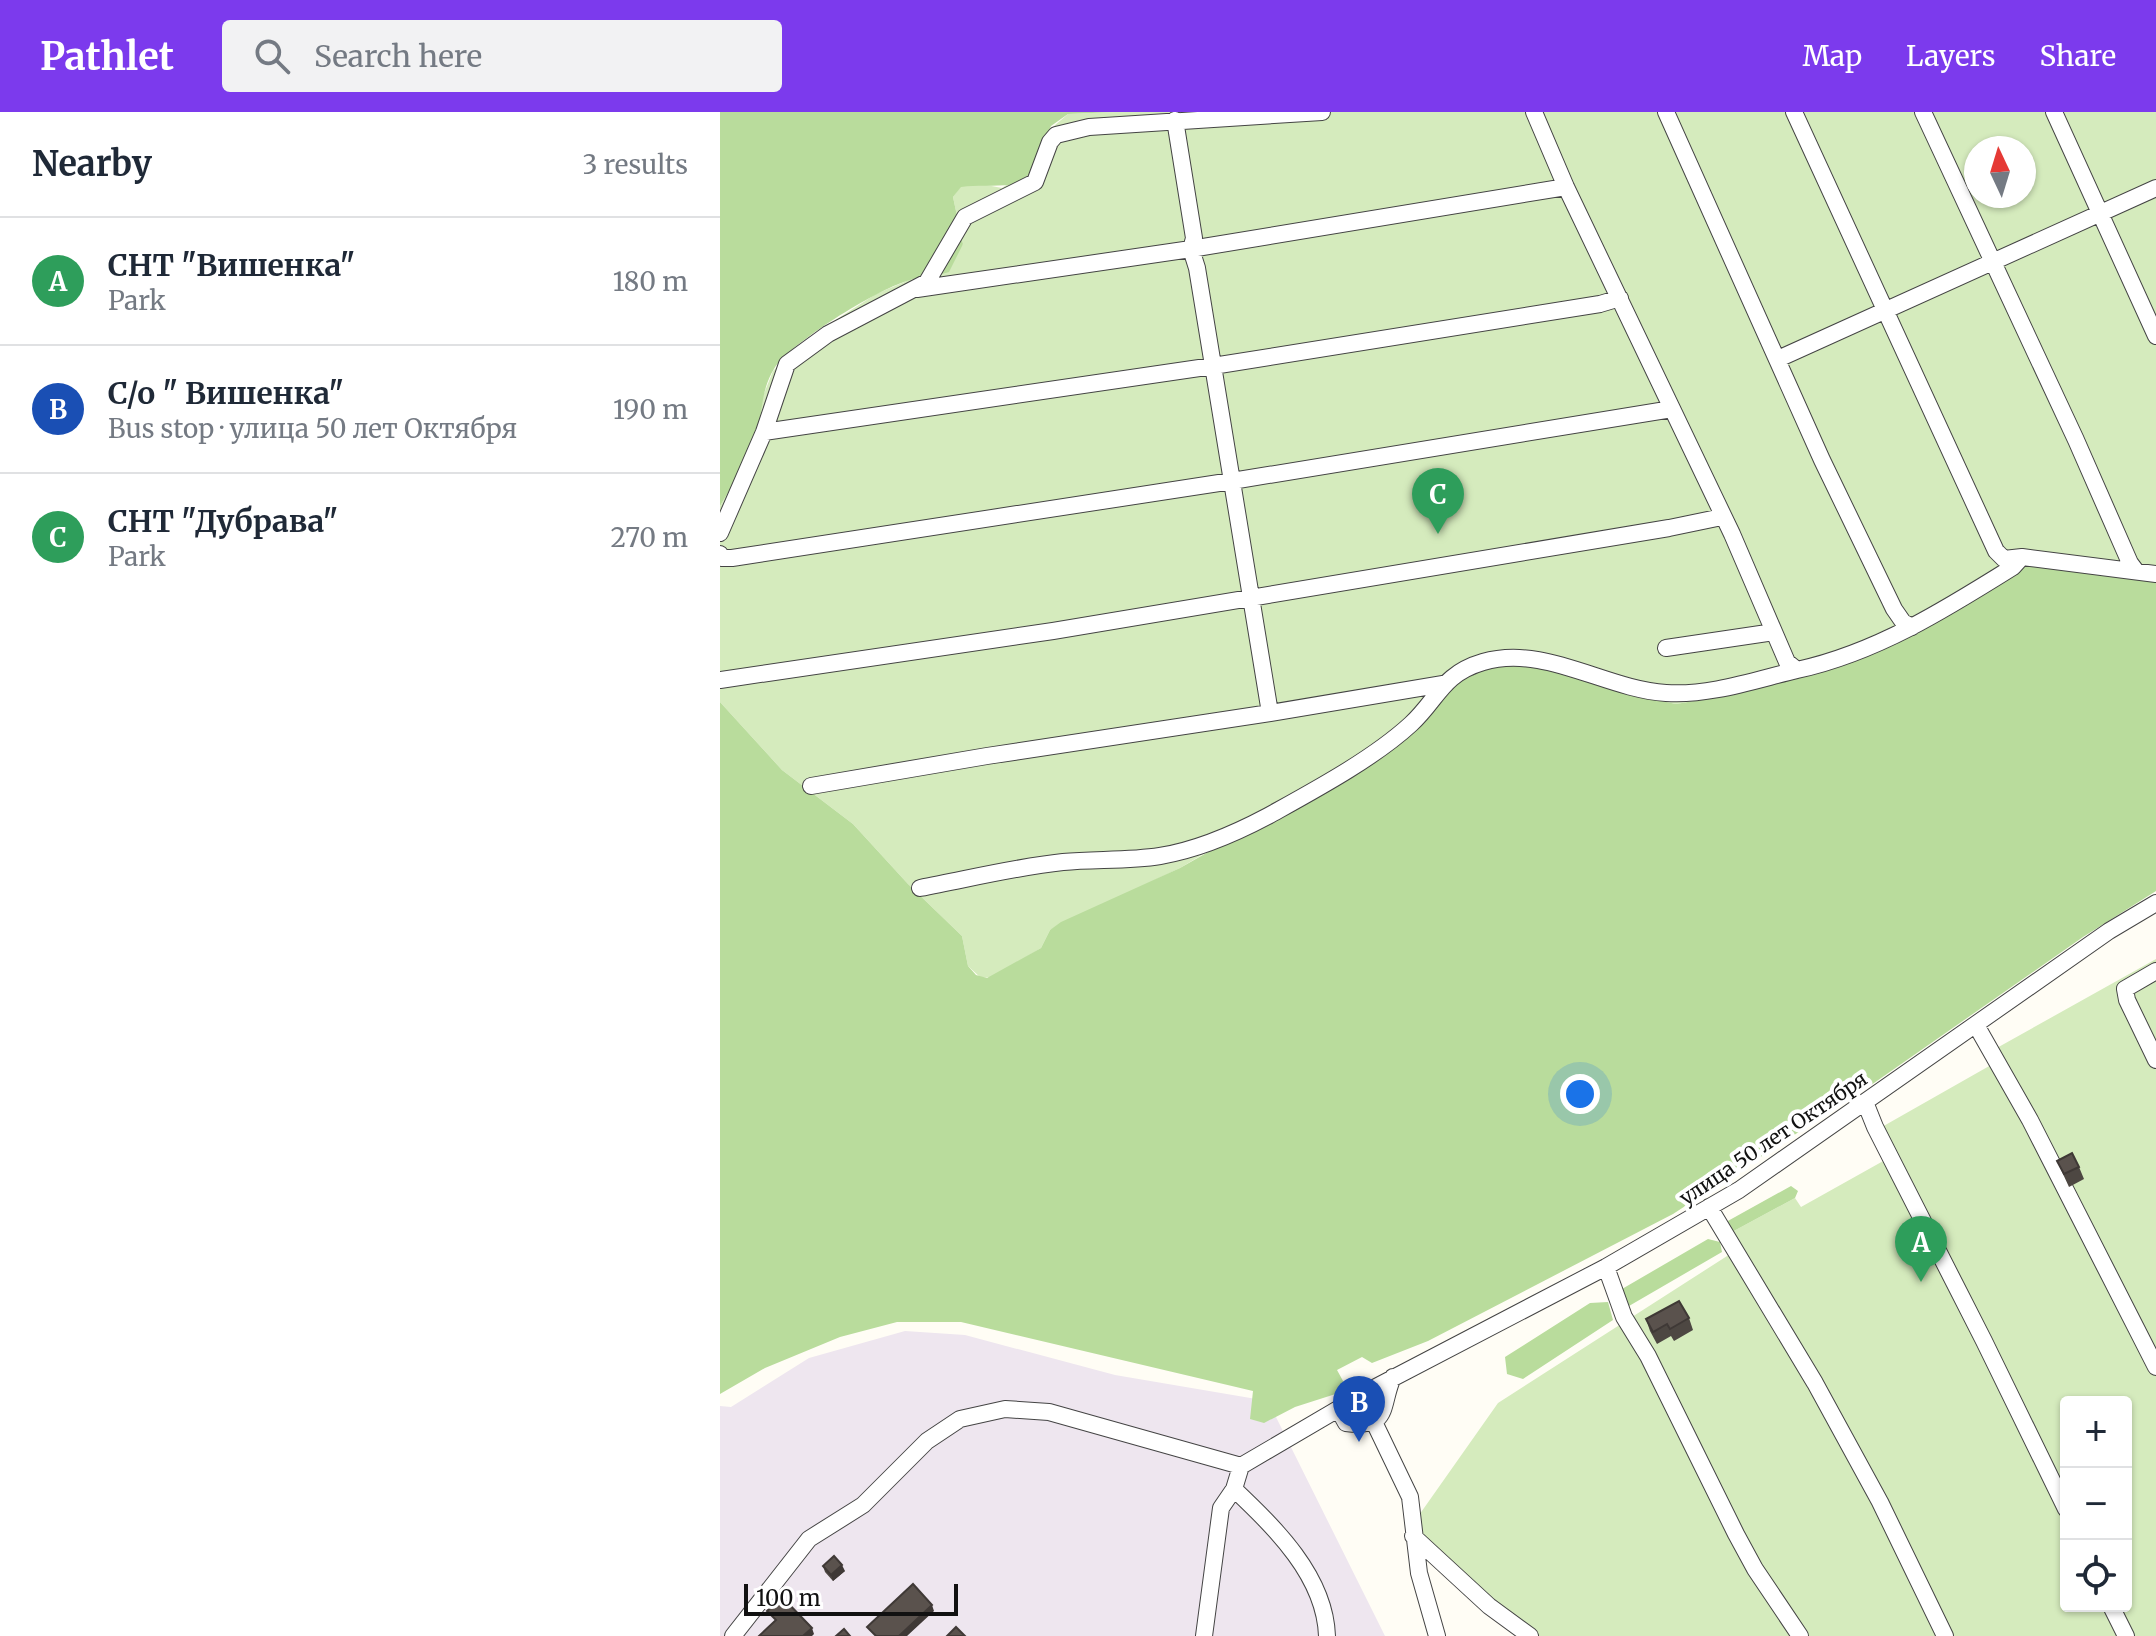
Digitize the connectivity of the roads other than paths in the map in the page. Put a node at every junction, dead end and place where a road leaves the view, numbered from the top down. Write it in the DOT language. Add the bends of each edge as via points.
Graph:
graph roads {
  1 [pos="1322,112"];
  2 [pos="1534,112"];
  3 [pos="1666,112"];
  4 [pos="1794,112"];
  5 [pos="1923,112"];
  6 [pos="2054,112"];
  7 [pos="1175,120"];
  8 [pos="1566,187"];
  9 [pos="2156,188"];
  10 [pos="2101,213"];
  11 [pos="1191,249"];
  12 [pos="1992,263"];
  13 [pos="917,289"];
  14 [pos="1620,298"];
  15 [pos="1887,311"];
  16 [pos="2156,336"];
  17 [pos="1778,359"];
  18 [pos="1213,366"];
  19 [pos="1672,409"];
  20 [pos="764,432"];
  21 [pos="1232,481"];
  22 [pos="1722,517"];
  23 [pos="720,533"];
  24 [pos="720,554"];
  25 [pos="2022,557"];
  26 [pos="2136,571"];
  27 [pos="2156,574"];
  28 [pos="1250,598"];
  29 [pos="1912,627"];
  30 [pos="1774,632"];
  31 [pos="1666,648"];
  32 [pos="1797,670"];
  33 [pos="720,680"];
  34 [pos="1443,684"];
  35 [pos="1270,713"];
  36 [pos="811,786"];
  37 [pos="920,888"];
  38 [pos="2156,903"];
  39 [pos="2156,971"];
  40 [pos="1976,1025"];
  41 [pos="2156,1060"];
  42 [pos="1865,1102"];
  43 [pos="1709,1207"];
  44 [pos="1606,1267"];
  45 [pos="2156,1367"];
  46 [pos="1393,1377"];
  47 [pos="1374,1388"];
  48 [pos="1345,1405"];
  49 [pos="1374,1422"];
  50 [pos="1241,1466"];
  51 [pos="1234,1489"];
  52 [pos="2060,1497"];
  53 [pos="1413,1536"];
  54 [pos="2114,1612"];
  55 [pos="733,1636"];
  56 [pos="1204,1636"];
  57 [pos="1327,1636"];
  58 [pos="1437,1636"];
  59 [pos="1530,1636"];
  60 [pos="1800,1636"];
  61 [pos="1945,1636"];
  62 [pos="2126,1636"];
  1 -- 7 [label="street"];
  2 -- 8 [label="street"];
  3 -- 17 [label="street"];
  4 -- 15 [label="street"];
  5 -- 12 [label="street"];
  6 -- 10 [label="street"];
  7 -- 11 [label="street" via="1194,238"];
  7 -- 13 [label="street" via="1056,135 1035,182 965,217 927,282"];
  8 -- 11 [label="street"];
  8 -- 14 [label="street"];
  9 -- 10 [label="street"];
  10 -- 12 [label="street"];
  10 -- 16 [label="street"];
  11 -- 13 [label="street"];
  11 -- 18 [label="street"];
  12 -- 15 [label="street"];
  12 -- 26 [label="street"];
  13 -- 20 [label="street" via="828,334 787,364"];
  14 -- 18 [label="street"];
  14 -- 19 [label="street"];
  15 -- 17 [label="street"];
  15 -- 25 [label="street" via="1996,551 2004,559"];
  17 -- 29 [label="street" via="1894,609"];
  18 -- 20 [label="street"];
  18 -- 21 [label="street"];
  19 -- 21 [label="street"];
  19 -- 22 [label="street"];
  20 -- 23 [label="street"];
  21 -- 24 [label="street" via="732,558"];
  21 -- 28 [label="street"];
  22 -- 28 [label="street"];
  22 -- 30 [label="street"];
  25 -- 26 [label="street"];
  25 -- 29 [label="street" via="1995,579"];
  26 -- 27 [label="street"];
  28 -- 33 [label="street"];
  28 -- 35 [label="street"];
  29 -- 32 [label="street"];
  30 -- 31 [label="street"];
  30 -- 32 [label="street" via="1787,662"];
  32 -- 34 [label="street" via="1695,692 1666,693 1509,658 1482,662"];
  34 -- 35 [label="street"];
  34 -- 37 [label="street" via="1412,723 1379,749 1265,817 1200,845 1161,856 1062,862"];
  35 -- 36 [label="street"];
  38 -- 40 [label="street, улица 50 лет Октября"];
  39 -- 41 [label="street" via="2125,989"];
  40 -- 42 [label="street, улица 50 лет Октября"];
  40 -- 45 [label="street"];
  42 -- 43 [label="street, улица 50 лет Октября"];
  42 -- 52 [label="street"];
  43 -- 44 [label="street, улица 50 лет Октября"];
  43 -- 61 [label="street" via="1815,1383"];
  44 -- 46 [label="street, улица 50 лет Октября"];
  44 -- 60 [label="street" via="1624,1317 1755,1569"];
  46 -- 47 [label="street, улица 50 лет Октября"];
  46 -- 49 [label="street" via="1382,1415"];
  47 -- 48 [label="street, улица 50 лет Октября"];
  47 -- 49 [label="street"];
  48 -- 49 [label="street" via="1341,1414 1346,1423"];
  48 -- 50 [label="street, улица 50 лет Октября"];
  49 -- 53 [label="street" via="1406,1486"];
  50 -- 51 [label="street"];
  50 -- 55 [label="street" via="1049,1412 1005,1409 960,1419 927,1441 863,1505 809,1539"];
  51 -- 56 [label="street" via="1221,1508"];
  51 -- 57 [label="street" via="1305,1567 1327,1621"];
  53 -- 58 [label="street"];
  53 -- 59 [label="street"];
  54 -- 62 [label="street"];
}
